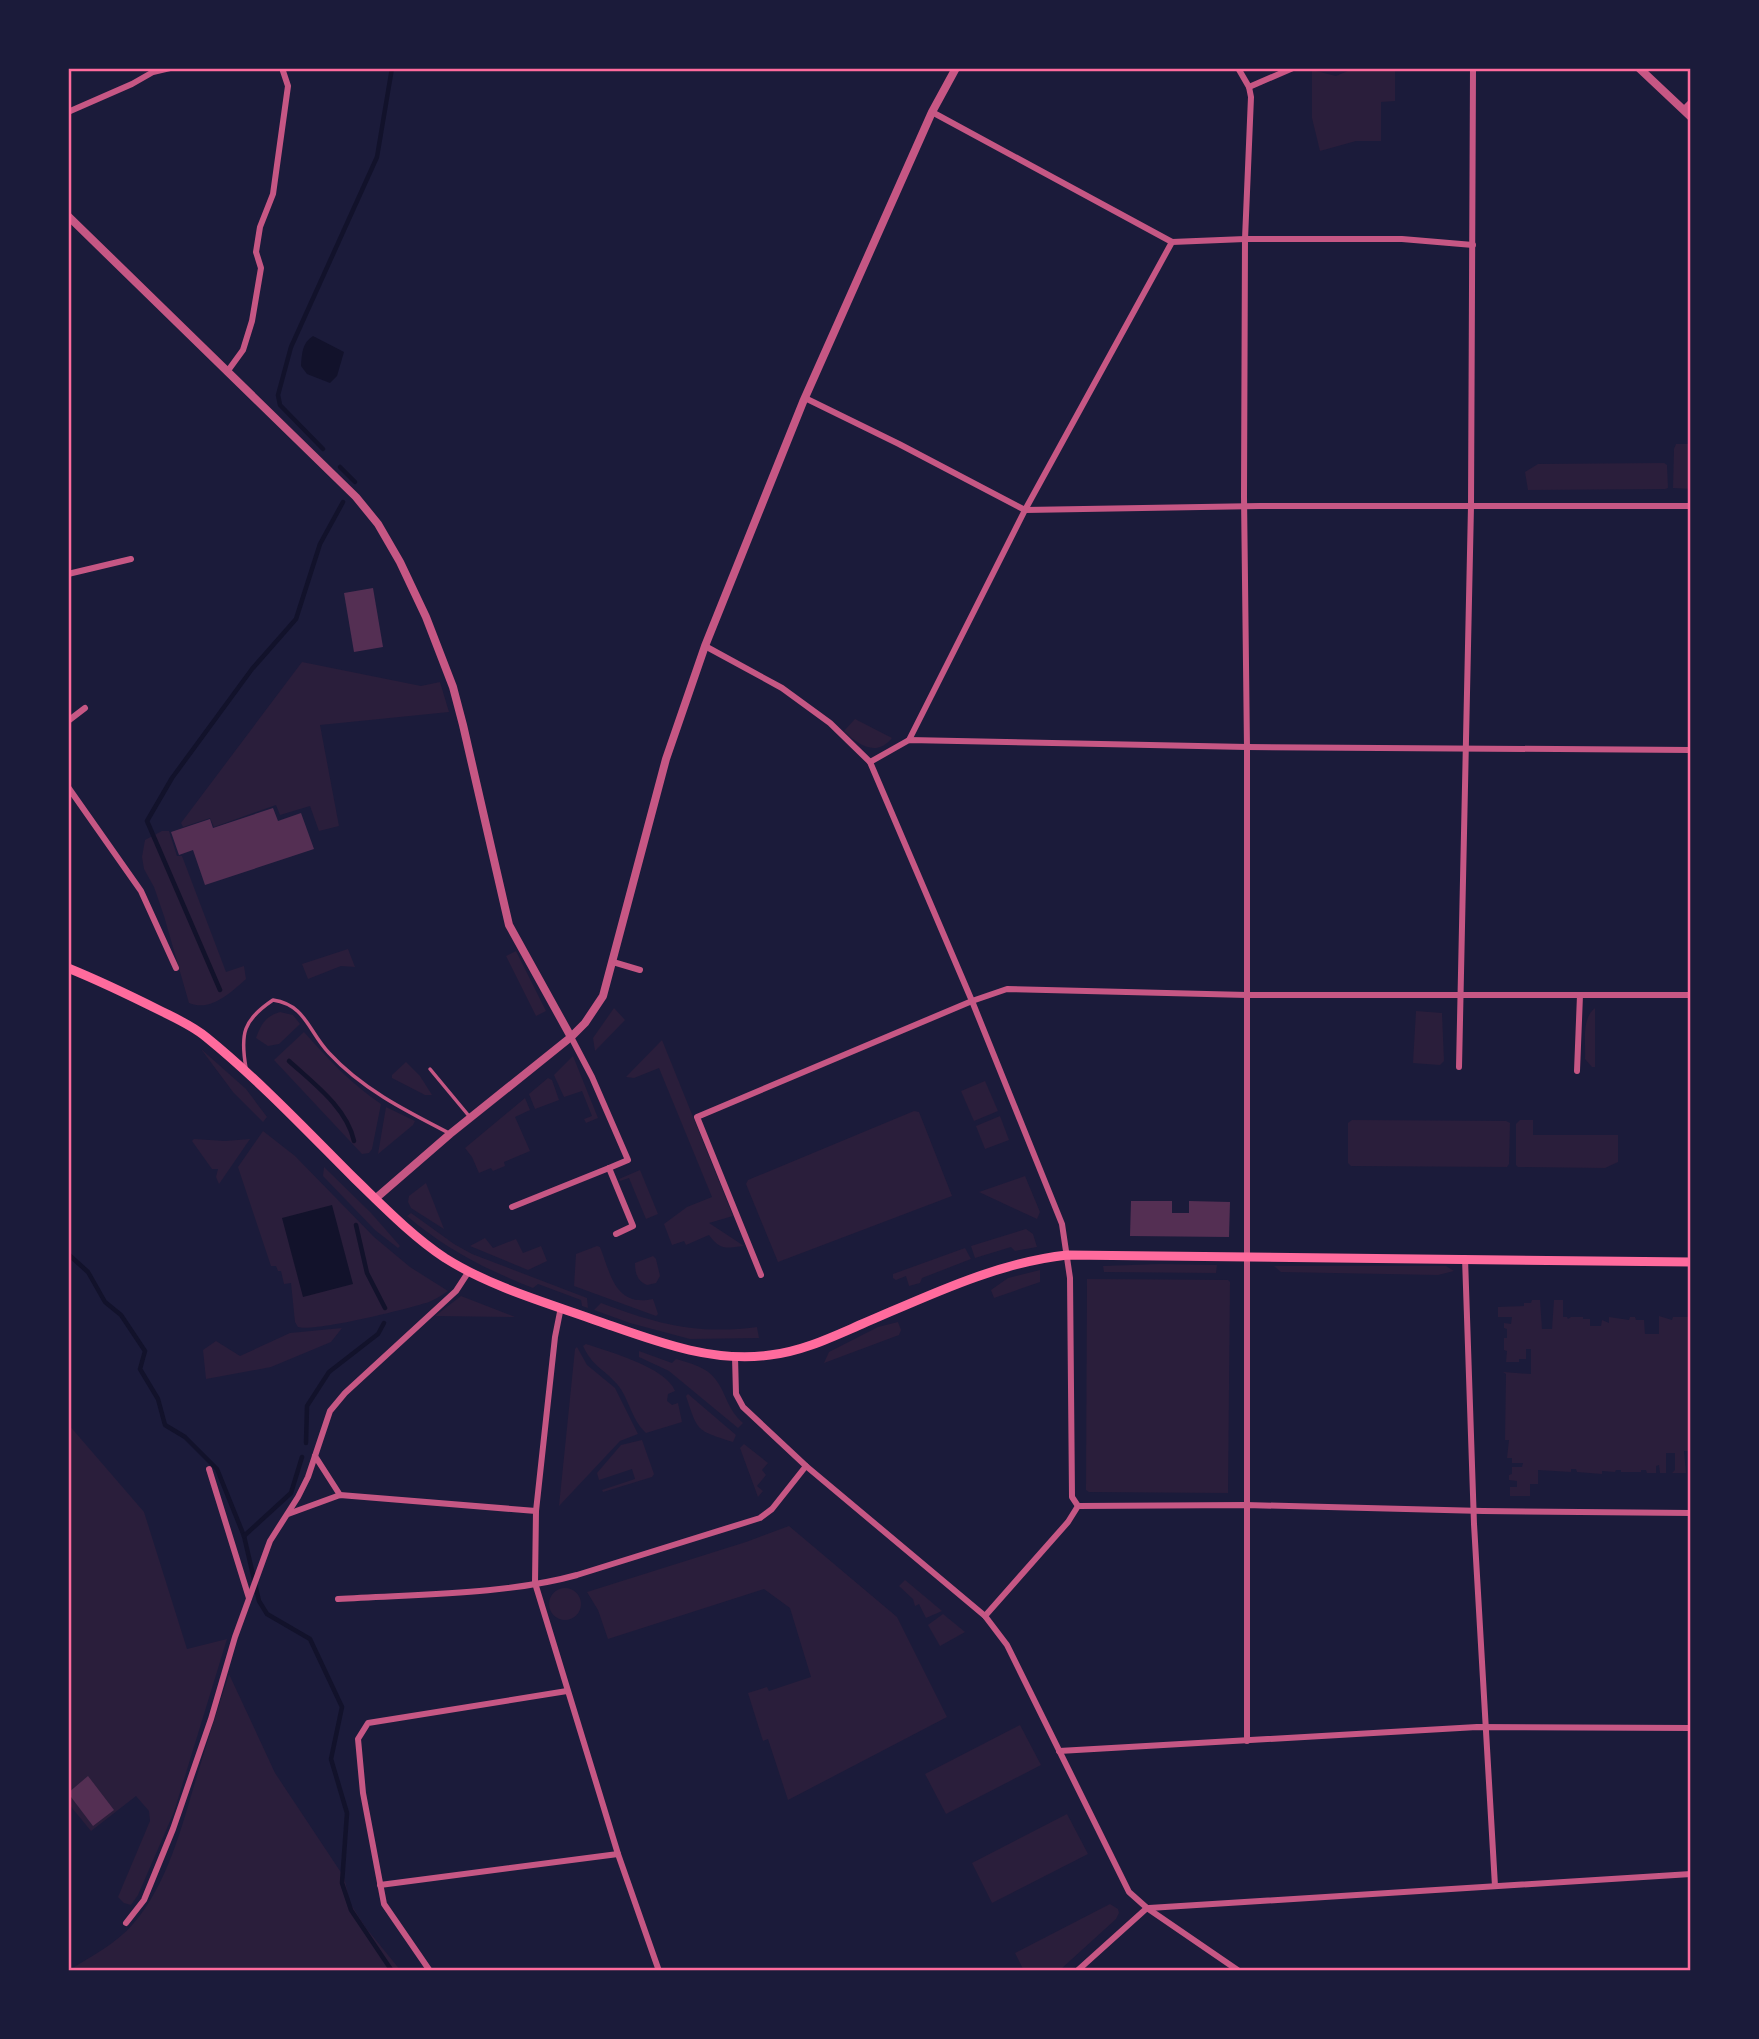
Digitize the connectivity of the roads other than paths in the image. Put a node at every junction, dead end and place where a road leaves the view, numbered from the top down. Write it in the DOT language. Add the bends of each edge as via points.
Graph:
graph roads {
  1 [pos="170,68"];
  2 [pos="282,68"];
  3 [pos="956,68"];
  4 [pos="1238,68"];
  5 [pos="1293,68"];
  6 [pos="1473,68"];
  7 [pos="1639,68"];
  8 [pos="152,70"];
  9 [pos="1248,87"];
  10 [pos="1691,102"];
  11 [pos="1683,110"];
  12 [pos="68,112"];
  13 [pos="932,112"];
  14 [pos="1691,117"];
  15 [pos="68,216"];
  16 [pos="1245,239"];
  17 [pos="1172,242"];
  18 [pos="1473,245"];
  19 [pos="228,372"];
  20 [pos="805,398"];
  21 [pos="1244,506"];
  22 [pos="1471,506"];
  23 [pos="1691,506"];
  24 [pos="1025,510"];
  25 [pos="131,559"];
  26 [pos="68,574"];
  27 [pos="705,646"];
  28 [pos="85,708"];
  29 [pos="68,721"];
  30 [pos="909,740"];
  31 [pos="1247,747"];
  32 [pos="1465,748"];
  33 [pos="1691,750"];
  34 [pos="870,762"];
  35 [pos="68,787"];
  36 [pos="613,962"];
  37 [pos="68,968"];
  38 [pos="176,968"];
  39 [pos="640,970"];
  40 [pos="1462,994"];
  41 [pos="1247,995"];
  42 [pos="1580,995"];
  43 [pos="1691,995"];
  44 [pos="972,1001"];
  45 [pos="571,1037"];
  46 [pos="1459,1067"];
  47 [pos="430,1069"];
  48 [pos="1577,1070"];
  49 [pos="247,1073"];
  50 [pos="470,1118"];
  51 [pos="450,1134"];
  52 [pos="609,1168"];
  53 [pos="375,1199"];
  54 [pos="512,1207"];
  55 [pos="616,1234"];
  56 [pos="1067,1255"];
  57 [pos="1246,1257"];
  58 [pos="1465,1258"];
  59 [pos="1691,1262"];
  60 [pos="469,1271"];
  61 [pos="761,1275"];
  62 [pos="561,1307"];
  63 [pos="735,1357"];
  64 [pos="315,1456"];
  65 [pos="806,1466"];
  66 [pos="208,1469"];
  67 [pos="340,1495"];
  68 [pos="1246,1505"];
  69 [pos="1078,1506"];
  70 [pos="536,1511"];
  71 [pos="1474,1511"];
  72 [pos="1691,1513"];
  73 [pos="286,1515"];
  74 [pos="535,1583"];
  75 [pos="250,1596"];
  76 [pos="338,1599"];
  77 [pos="985,1616"];
  78 [pos="567,1691"];
  79 [pos="1486,1727"];
  80 [pos="1691,1728"];
  81 [pos="1247,1741"];
  82 [pos="1059,1751"];
  83 [pos="618,1854"];
  84 [pos="1691,1874"];
  85 [pos="380,1885"];
  86 [pos="1495,1886"];
  87 [pos="1147,1908"];
  88 [pos="126,1923"];
  89 [pos="430,1971"];
  90 [pos="659,1971"];
  91 [pos="1077,1971"];
  92 [pos="1239,1971"];
  1 -- 8 [label="street"];
  2 -- 19 [label="street" via="288,86 272,194 256,252 261,268 252,321 243,350"];
  3 -- 13 [label="street"];
  4 -- 9 [label="street"];
  5 -- 9 [label="street"];
  6 -- 18 [label="street"];
  7 -- 11 [label="street"];
  8 -- 12 [label="street" via="132,85"];
  9 -- 16 [label="street"];
  10 -- 11 [label="street"];
  11 -- 14 [label="street"];
  13 -- 17 [label="street"];
  13 -- 20 [label="street"];
  15 -- 19 [label="street"];
  16 -- 17 [label="street"];
  16 -- 18 [label="street" via="1402,239"];
  16 -- 21 [label="street"];
  17 -- 24 [label="street"];
  18 -- 22 [label="street"];
  19 -- 45 [label="street" via="356,496 400,562 453,687 509,925"];
  20 -- 24 [label="street"];
  20 -- 27 [label="street"];
  21 -- 22 [label="street"];
  21 -- 24 [label="street"];
  21 -- 31 [label="street"];
  22 -- 23 [label="street"];
  22 -- 32 [label="street"];
  24 -- 30 [label="street"];
  25 -- 26 [label="street"];
  27 -- 34 [label="street" via="782,688 830,723"];
  27 -- 36 [label="street" via="666,759"];
  28 -- 29 [label="street"];
  30 -- 31 [label="street"];
  30 -- 34 [label="street"];
  31 -- 32 [label="street"];
  31 -- 41 [label="street"];
  32 -- 33 [label="street"];
  32 -- 40 [label="street"];
  34 -- 44 [label="street"];
  35 -- 38 [label="street" via="141,891"];
  36 -- 39 [label="street"];
  36 -- 45 [label="street" via="603,996"];
  37 -- 49 [label="main road" via="191,1026"];
  40 -- 41 [label="street"];
  40 -- 42 [label="street"];
  40 -- 46 [label="street"];
  41 -- 44 [label="street" via="1007,989"];
  41 -- 57 [label="street"];
  42 -- 43 [label="street"];
  42 -- 48 [label="street"];
  44 -- 56 [label="street" via="1058,1209"];
  44 -- 61 [label="street" via="697,1117"];
  45 -- 50 [label="street"];
  45 -- 52 [label="street" via="628,1160"];
  47 -- 50 [label="lane"];
  49 -- 51 [label="lane" via="246,1024 273,1000 287,1002 356,1079"];
  49 -- 53 [label="main road"];
  50 -- 51 [label="street"];
  51 -- 53 [label="street"];
  52 -- 54 [label="street"];
  52 -- 55 [label="street" via="633,1226"];
  53 -- 60 [label="main road" via="428,1245"];
  56 -- 57 [label="main road"];
  56 -- 63 [label="main road" via="1040,1258 972,1279 825,1341 770,1355"];
  56 -- 69 [label="street" via="1072,1497"];
  57 -- 58 [label="main road"];
  57 -- 68 [label="street"];
  58 -- 59 [label="main road"];
  58 -- 71 [label="street"];
  60 -- 62 [label="main road"];
  60 -- 64 [label="street" via="456,1291 330,1411"];
  62 -- 63 [label="main road" via="673,1346"];
  62 -- 70 [label="street"];
  63 -- 65 [label="street" via="736,1394 743,1407"];
  64 -- 67 [label="street"];
  64 -- 73 [label="street"];
  65 -- 74 [label="street" via="760,1518 577,1575"];
  65 -- 77 [label="street"];
  66 -- 75 [label="street"];
  67 -- 70 [label="street"];
  67 -- 73 [label="street"];
  68 -- 69 [label="street"];
  68 -- 71 [label="street"];
  68 -- 81 [label="street"];
  69 -- 77 [label="street"];
  70 -- 74 [label="street"];
  71 -- 72 [label="street"];
  71 -- 79 [label="street"];
  73 -- 75 [label="street" via="270,1541"];
  74 -- 76 [label="street"];
  74 -- 78 [label="street"];
  75 -- 88 [label="street" via="173,1829 144,1900"];
  77 -- 82 [label="street" via="1007,1645"];
  78 -- 83 [label="street"];
  78 -- 85 [label="street" via="368,1723 358,1740"];
  79 -- 80 [label="street"];
  79 -- 81 [label="street"];
  79 -- 86 [label="street"];
  81 -- 82 [label="street"];
  82 -- 87 [label="street" via="1129,1892"];
  83 -- 85 [label="street"];
  83 -- 90 [label="street"];
  84 -- 86 [label="street"];
  85 -- 89 [label="street" via="384,1904"];
  86 -- 87 [label="street"];
  87 -- 91 [label="street"];
  87 -- 92 [label="street"];
}
